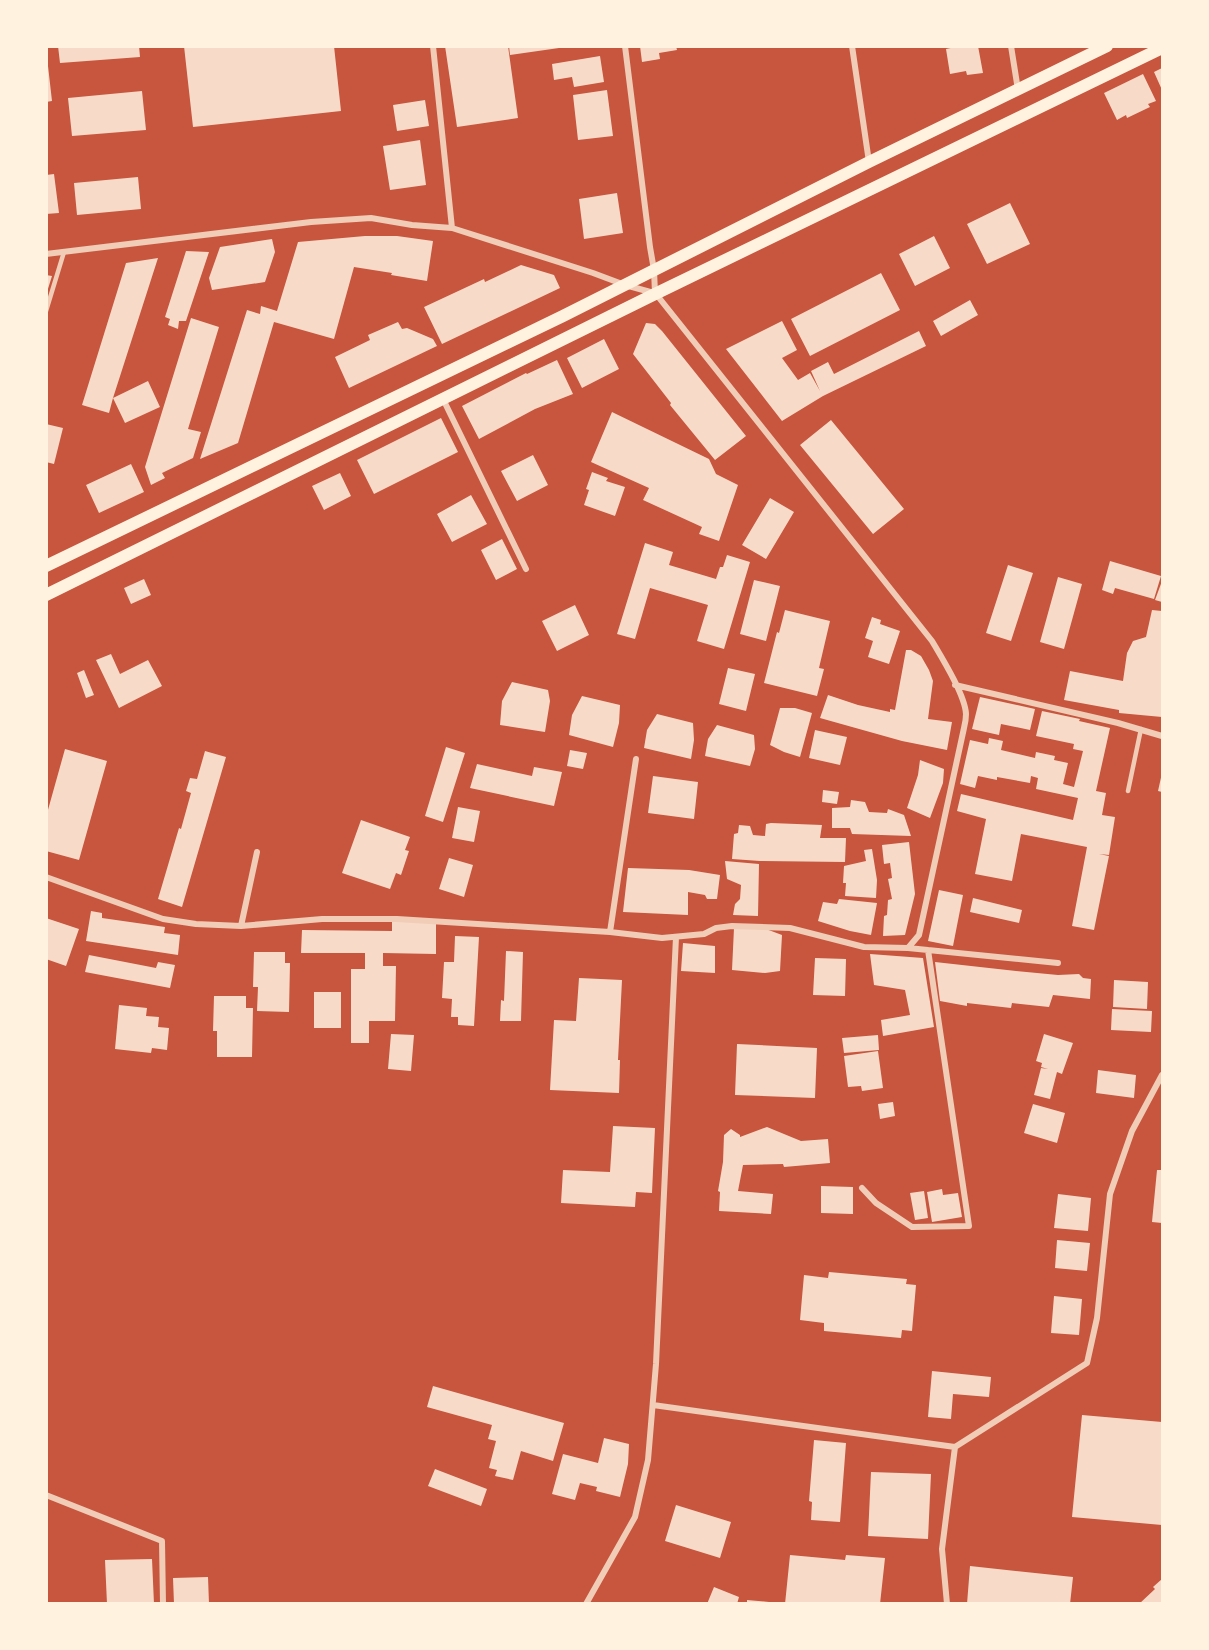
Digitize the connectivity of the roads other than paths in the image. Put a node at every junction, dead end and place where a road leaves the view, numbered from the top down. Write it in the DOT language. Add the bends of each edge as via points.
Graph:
graph roads {
  1 [pos="433,46"];
  2 [pos="625,46"];
  3 [pos="852,46"];
  4 [pos="1011,46"];
  5 [pos="1107,46"];
  6 [pos="1162,48"];
  7 [pos="1018,90"];
  8 [pos="869,162"];
  9 [pos="452,228"];
  10 [pos="64,252"];
  11 [pos="46,254"];
  12 [pos="654,270"];
  13 [pos="625,285"];
  14 [pos="656,294"];
  15 [pos="46,311"];
  16 [pos="443,399"];
  17 [pos="46,566"];
  18 [pos="526,569"];
  19 [pos="46,595"];
  20 [pos="956,685"];
  21 [pos="1141,729"];
  22 [pos="1162,736"];
  23 [pos="636,759"];
  24 [pos="1128,791"];
  25 [pos="257,852"];
  26 [pos="46,877"];
  27 [pos="241,926"];
  28 [pos="610,932"];
  29 [pos="676,936"];
  30 [pos="908,948"];
  31 [pos="928,950"];
  32 [pos="1058,963"];
  33 [pos="1162,1075"];
  34 [pos="862,1188"];
  35 [pos="653,1405"];
  36 [pos="955,1447"];
  37 [pos="46,1495"];
  38 [pos="163,1604"];
  39 [pos="586,1604"];
  40 [pos="947,1604"];
  1 -- 9 [label="street"];
  2 -- 12 [label="street"];
  3 -- 8 [label="street"];
  4 -- 7 [label="street"];
  5 -- 7 [label="main road"];
  6 -- 14 [label="main road"];
  7 -- 8 [label="main road"];
  8 -- 12 [label="main road"];
  9 -- 10 [label="street" via="371,218 341,219"];
  9 -- 13 [label="street"];
  10 -- 11 [label="street"];
  10 -- 15 [label="lane"];
  12 -- 13 [label="main road"];
  12 -- 14 [label="street"];
  13 -- 14 [label="street"];
  13 -- 17 [label="main road"];
  14 -- 16 [label="main road"];
  14 -- 20 [label="street" via="932,641"];
  16 -- 18 [label="street"];
  16 -- 19 [label="main road"];
  20 -- 21 [label="street"];
  20 -- 30 [label="street" via="966,713 964,728 919,935"];
  21 -- 22 [label="street"];
  21 -- 24 [label="lane"];
  23 -- 28 [label="street"];
  25 -- 27 [label="street"];
  26 -- 27 [label="street" via="163,919"];
  27 -- 28 [label="street" via="322,919 397,919"];
  28 -- 29 [label="street" via="662,939"];
  29 -- 30 [label="street" via="732,926 790,928 864,947"];
  29 -- 35 [label="street"];
  30 -- 31 [label="street"];
  31 -- 32 [label="street"];
  31 -- 34 [label="street" via="969,1226 912,1227 876,1203"];
  33 -- 36 [label="street" via="1132,1131 1110,1194 1097,1318 1087,1363"];
  35 -- 36 [label="street"];
  35 -- 39 [label="street" via="648,1460 635,1517"];
  36 -- 40 [label="street" via="942,1549"];
  37 -- 38 [label="street" via="162,1541"];
}
